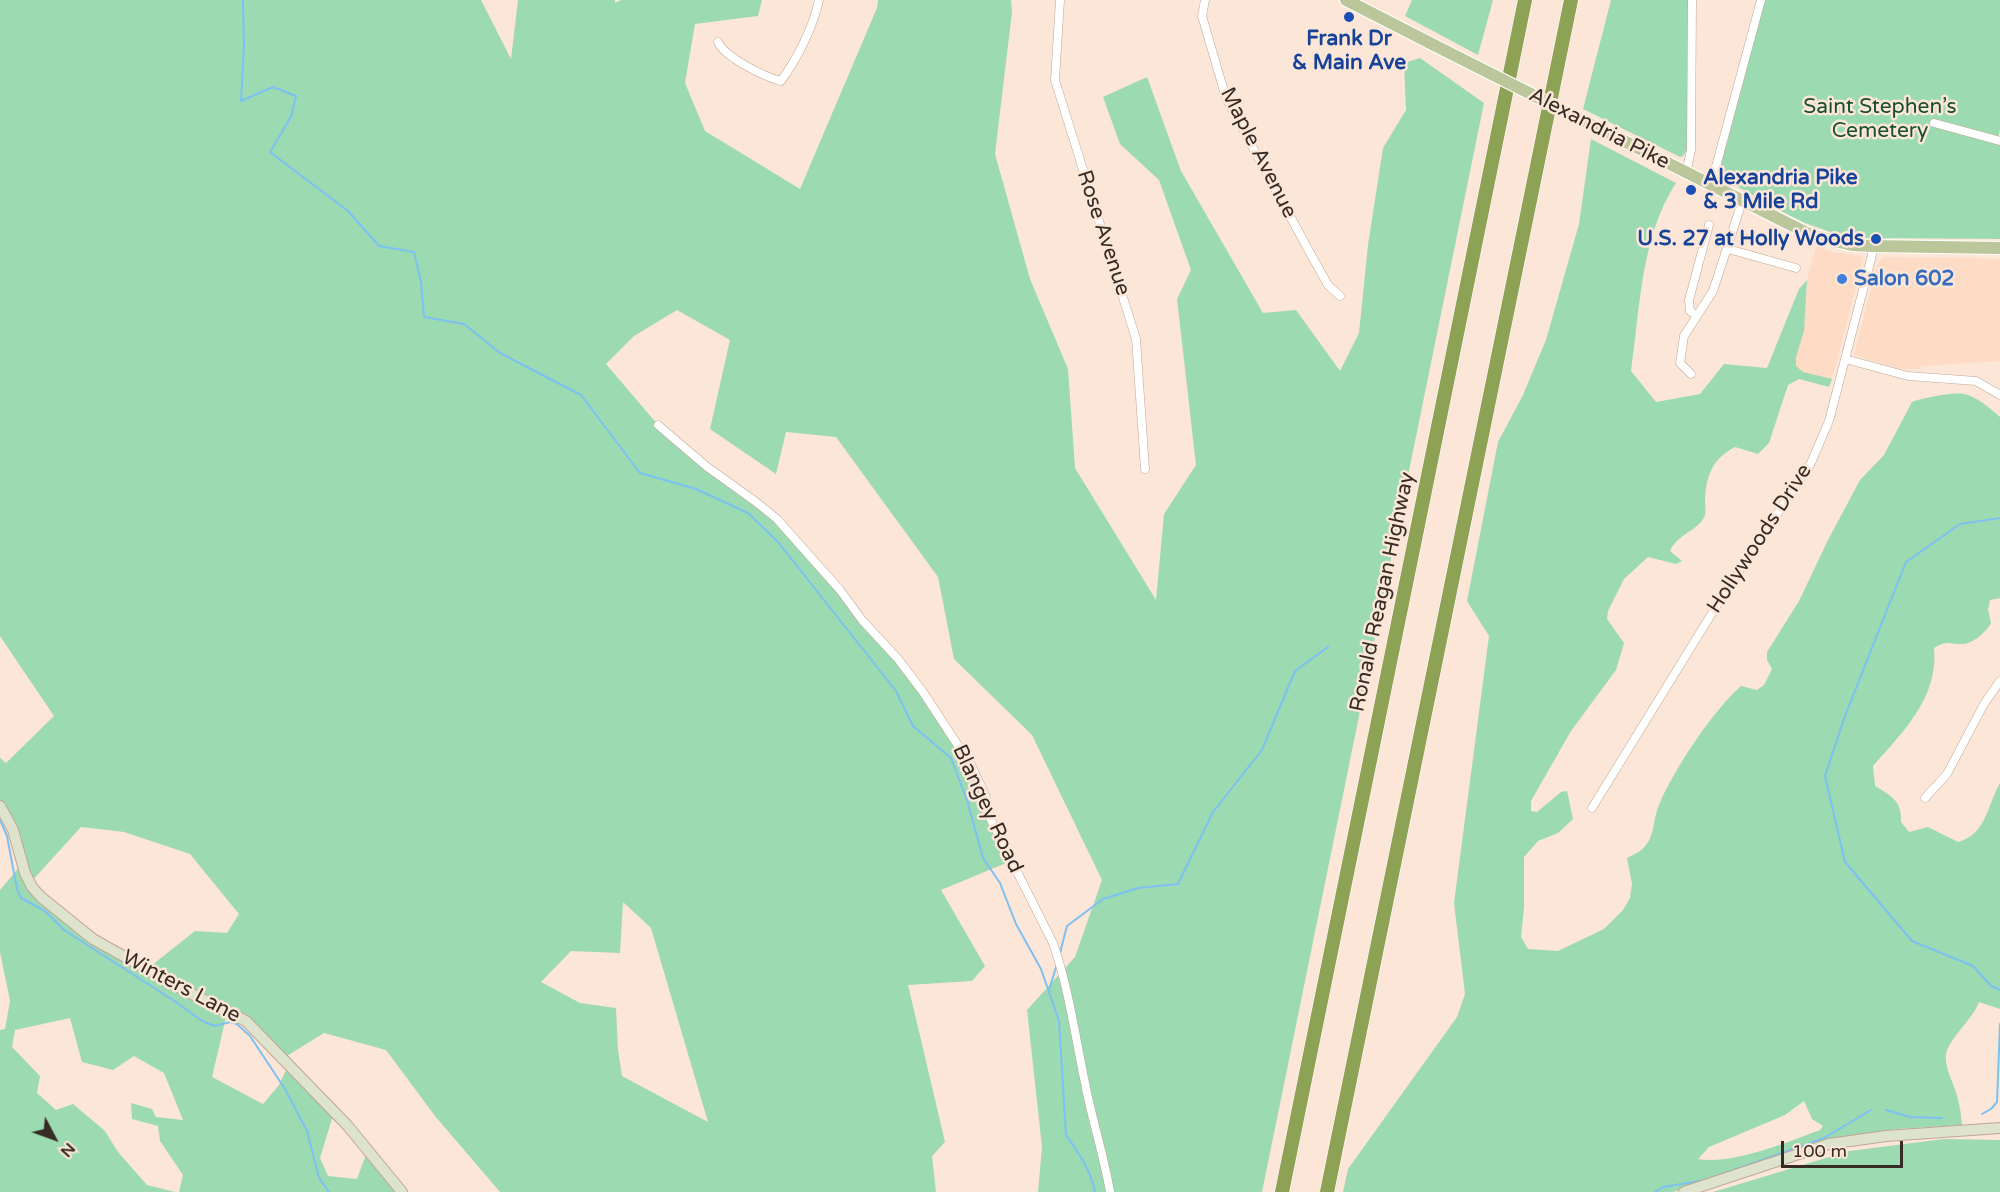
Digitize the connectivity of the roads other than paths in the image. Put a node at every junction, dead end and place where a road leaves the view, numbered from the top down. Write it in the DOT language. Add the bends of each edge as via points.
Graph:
graph roads {
  1 [pos="819,0"];
  2 [pos="1060,0"];
  3 [pos="1205,0"];
  4 [pos="1346,0"];
  5 [pos="1525,0"];
  6 [pos="1571,0"];
  7 [pos="1692,0"];
  8 [pos="1761,0"];
  9 [pos="718,42"];
  10 [pos="1934,123"];
  11 [pos="2000,141"];
  12 [pos="1686,173"];
  13 [pos="1712,185"];
  14 [pos="1742,202"];
  15 [pos="1709,225"];
  16 [pos="1872,246"];
  17 [pos="2000,248"];
  18 [pos="1728,249"];
  19 [pos="1796,268"];
  20 [pos="1692,293"];
  21 [pos="1340,296"];
  22 [pos="1709,297"];
  23 [pos="1697,315"];
  24 [pos="1845,359"];
  25 [pos="1691,374"];
  26 [pos="2000,395"];
  27 [pos="658,425"];
  28 [pos="1145,469"];
  29 [pos="2000,681"];
  30 [pos="1925,798"];
  31 [pos="0,807"];
  32 [pos="1592,808"];
  33 [pos="2000,1128"];
  34 [pos="402,1192"];
  35 [pos="1110,1192"];
  36 [pos="1281,1192"];
  37 [pos="1327,1192"];
  38 [pos="1684,1192"];
  1 -- 9 [label="street" via="808,32 781,81 729,55"];
  2 -- 28 [label="street, Rose Avenue" via="1056,87 1136,339"];
  3 -- 21 [label="street, Maple Avenue" via="1202,16 1226,98 1313,260"];
  4 -- 12 [label="main road, Alexandria Pike, bridge"];
  5 -- 36 [label="highway, Ronald Reagan Highway"];
  6 -- 37 [label="highway"];
  7 -- 12 [label="street" via="1691,150"];
  8 -- 13 [label="street"];
  10 -- 11 [label="street"];
  12 -- 13 [label="main road, Alexandria Pike"];
  13 -- 14 [label="main road, Alexandria Pike"];
  14 -- 16 [label="main road, Alexandria Pike" via="1811,235"];
  14 -- 18 [label="street"];
  15 -- 20 [label="street"];
  16 -- 17 [label="main road, Alexandria Pike"];
  16 -- 24 [label="street, Hollywoods Drive"];
  18 -- 19 [label="street"];
  18 -- 22 [label="street"];
  20 -- 22 [label="street"];
  20 -- 23 [label="street" via="1688,306"];
  22 -- 23 [label="street"];
  23 -- 25 [label="street" via="1681,347 1680,363"];
  24 -- 26 [label="street" via="1908,376 1976,381"];
  24 -- 32 [label="street, Hollywoods Drive" via="1828,421 1811,463 1725,591"];
  27 -- 35 [label="street, Blangey Road" via="789,532 898,659 962,750 985,795 991,820 1053,943 1067,990"];
  29 -- 30 [label="street" via="1947,774"];
  31 -- 34 [label="street, Winters Lane" via="13,830 25,873 41,897 93,939 246,1022 347,1125"];
  33 -- 38 [label="street" via="1829,1144"];
}
